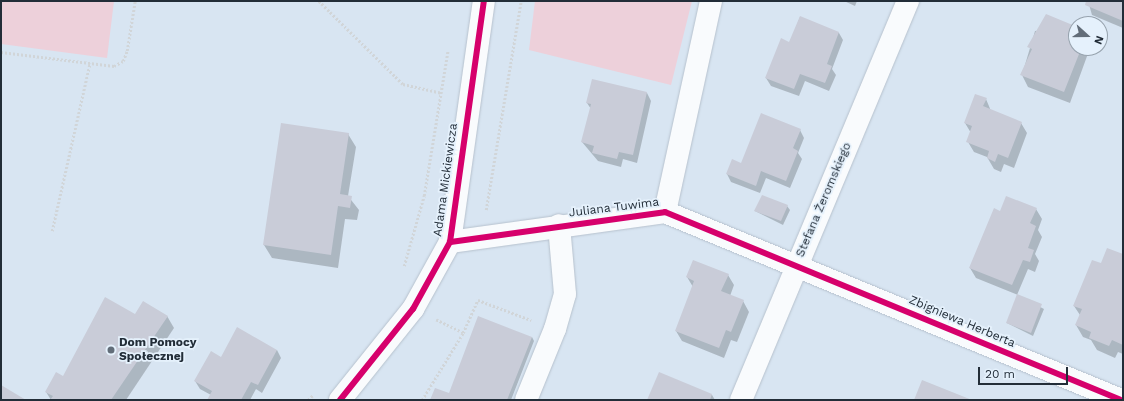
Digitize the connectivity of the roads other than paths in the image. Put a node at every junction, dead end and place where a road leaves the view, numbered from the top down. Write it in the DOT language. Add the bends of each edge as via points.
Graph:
graph roads {
  1 [pos="484,1"];
  2 [pos="711,1"];
  3 [pos="908,1"];
  4 [pos="665,212"];
  5 [pos="559,225"];
  6 [pos="450,242"];
  7 [pos="797,264"];
  8 [pos="340,400"];
  9 [pos="526,400"];
  10 [pos="741,400"];
  11 [pos="1120,400"];
  1 -- 6 [label="street, Adama Mickiewicza"];
  2 -- 4 [label="street, Juliana Tuwima"];
  3 -- 7 [label="street, Stefana Żeromskiego"];
  4 -- 5 [label="street, Juliana Tuwima"];
  4 -- 7 [label="street, Juliana Tuwima"];
  5 -- 6 [label="street, Juliana Tuwima"];
  5 -- 9 [label="street" via="565,294 556,330"];
  6 -- 8 [label="street, Adama Mickiewicza" via="413,308"];
  7 -- 10 [label="street, Stefana Żeromskiego"];
  7 -- 11 [label="street, Zbigniewa Herberta"];
}
